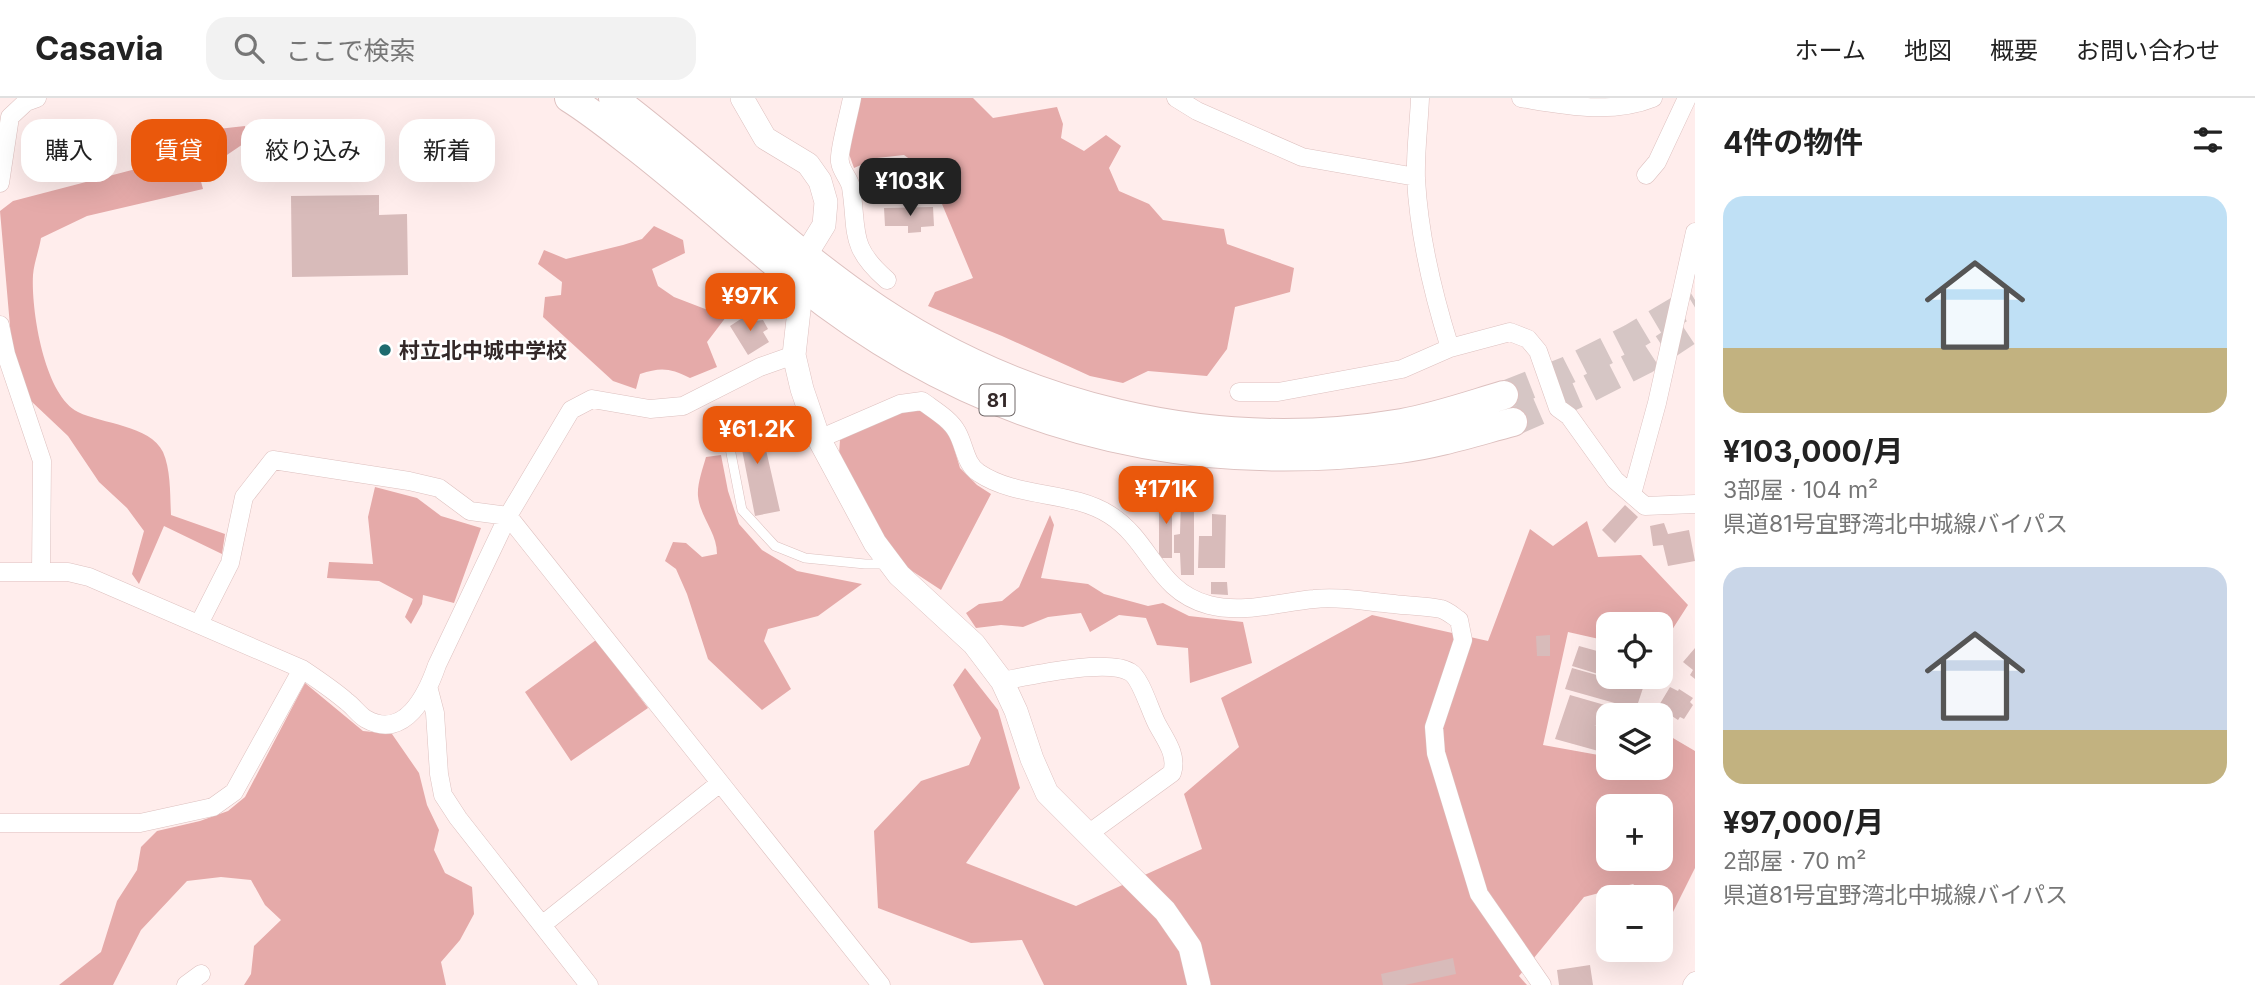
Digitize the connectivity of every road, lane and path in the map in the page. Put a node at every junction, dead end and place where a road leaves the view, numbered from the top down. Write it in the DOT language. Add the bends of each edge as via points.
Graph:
graph roads {
  1 [pos="37,98"];
  2 [pos="569,98"];
  3 [pos="613,98"];
  4 [pos="852,98"];
  5 [pos="1176,98"];
  6 [pos="1420,98"];
  7 [pos="1521,98"];
  8 [pos="1653,98"];
  9 [pos="1687,98"];
  10 [pos="749,103"];
  11 [pos="1646,176"];
  12 [pos="1416,177"];
  13 [pos="0,183"];
  14 [pos="1695,232"];
  15 [pos="805,256"];
  16 [pos="887,280"];
  17 [pos="802,285"];
  18 [pos="0,325"];
  19 [pos="1450,348"];
  20 [pos="794,355"];
  21 [pos="1239,392"];
  22 [pos="1504,395"];
  23 [pos="1513,422"];
  24 [pos="728,438"];
  25 [pos="819,439"];
  26 [pos="1632,494"];
  27 [pos="1695,504"];
  28 [pos="508,516"];
  29 [pos="890,564"];
  30 [pos="0,572"];
  31 [pos="41,572"];
  32 [pos="199,624"];
  33 [pos="302,669"];
  34 [pos="1002,681"];
  35 [pos="429,690"];
  36 [pos="720,783"];
  37 [pos="0,823"];
  38 [pos="1088,834"];
  39 [pos="542,925"];
  40 [pos="201,974"];
  41 [pos="186,985"];
  42 [pos="589,985"];
  43 [pos="881,985"];
  44 [pos="1199,985"];
  45 [pos="1542,985"];
  1 -- 13 [label="street" via="10,117"];
  2 -- 17 [label="main road, 81" via="655,162"];
  3 -- 15 [label="main road, 81"];
  4 -- 16 [label="street" via="839,162 851,184 861,251"];
  5 -- 12 [label="street" via="1302,157"];
  6 -- 12 [label="street"];
  7 -- 8 [label="street" via="1599,109"];
  9 -- 11 [label="street"];
  10 -- 15 [label="street" via="765,138 808,164 820,181 826,202 824,225"];
  12 -- 19 [label="street" via="1435,300"];
  14 -- 26 [label="street"];
  15 -- 17 [label="street"];
  15 -- 22 [label="main road, 81" via="940,347 1063,400 1147,421 1236,432 1318,433 1404,422"];
  17 -- 20 [label="street"];
  17 -- 23 [label="main road, 81" via="920,366 1051,422 1143,446 1230,456 1311,457 1402,449"];
  18 -- 31 [label="street" via="42,461"];
  19 -- 21 [label="street" via="1402,369 1278,392"];
  19 -- 26 [label="street" via="1510,332 1528,339 1538,351 1558,408 1569,416 1615,480"];
  20 -- 25 [label="street"];
  20 -- 28 [label="street" via="683,406 650,409 592,399 571,410"];
  24 -- 29 [label="lane" via="742,510 775,547 805,558"];
  25 -- 29 [label="street"];
  25 -- 45 [label="street" via="900,404 922,401 957,432 964,454 977,472 1002,484 1093,506 1111,516 1136,537 1162,576 1182,595 1211,606 1246,608 1318,598 1361,601 1444,610 1459,620 1463,640 1434,727 1436,753 1479,894"];
  26 -- 27 [label="street" via="1645,506"];
  28 -- 32 [label="street" via="470,512 439,488 273,460 244,497 230,563"];
  28 -- 35 [label="street"];
  28 -- 36 [label="street"];
  29 -- 34 [label="street" via="974,644"];
  30 -- 31 [label="street"];
  31 -- 32 [label="street" via="89,577"];
  32 -- 33 [label="street"];
  33 -- 35 [label="street" via="366,719 379,723 395,723 414,712"];
  33 -- 37 [label="street" via="234,792 213,807 140,823"];
  34 -- 38 [label="street" via="1047,793"];
  34 -- 38 [label="street" via="1100,667 1130,671 1137,678 1175,765 1172,773"];
  35 -- 39 [label="street" via="443,796"];
  36 -- 39 [label="street"];
  36 -- 43 [label="street"];
  38 -- 44 [label="street" via="1165,911 1190,947"];
  39 -- 42 [label="street"];
  40 -- 41 [label="street"];
}
